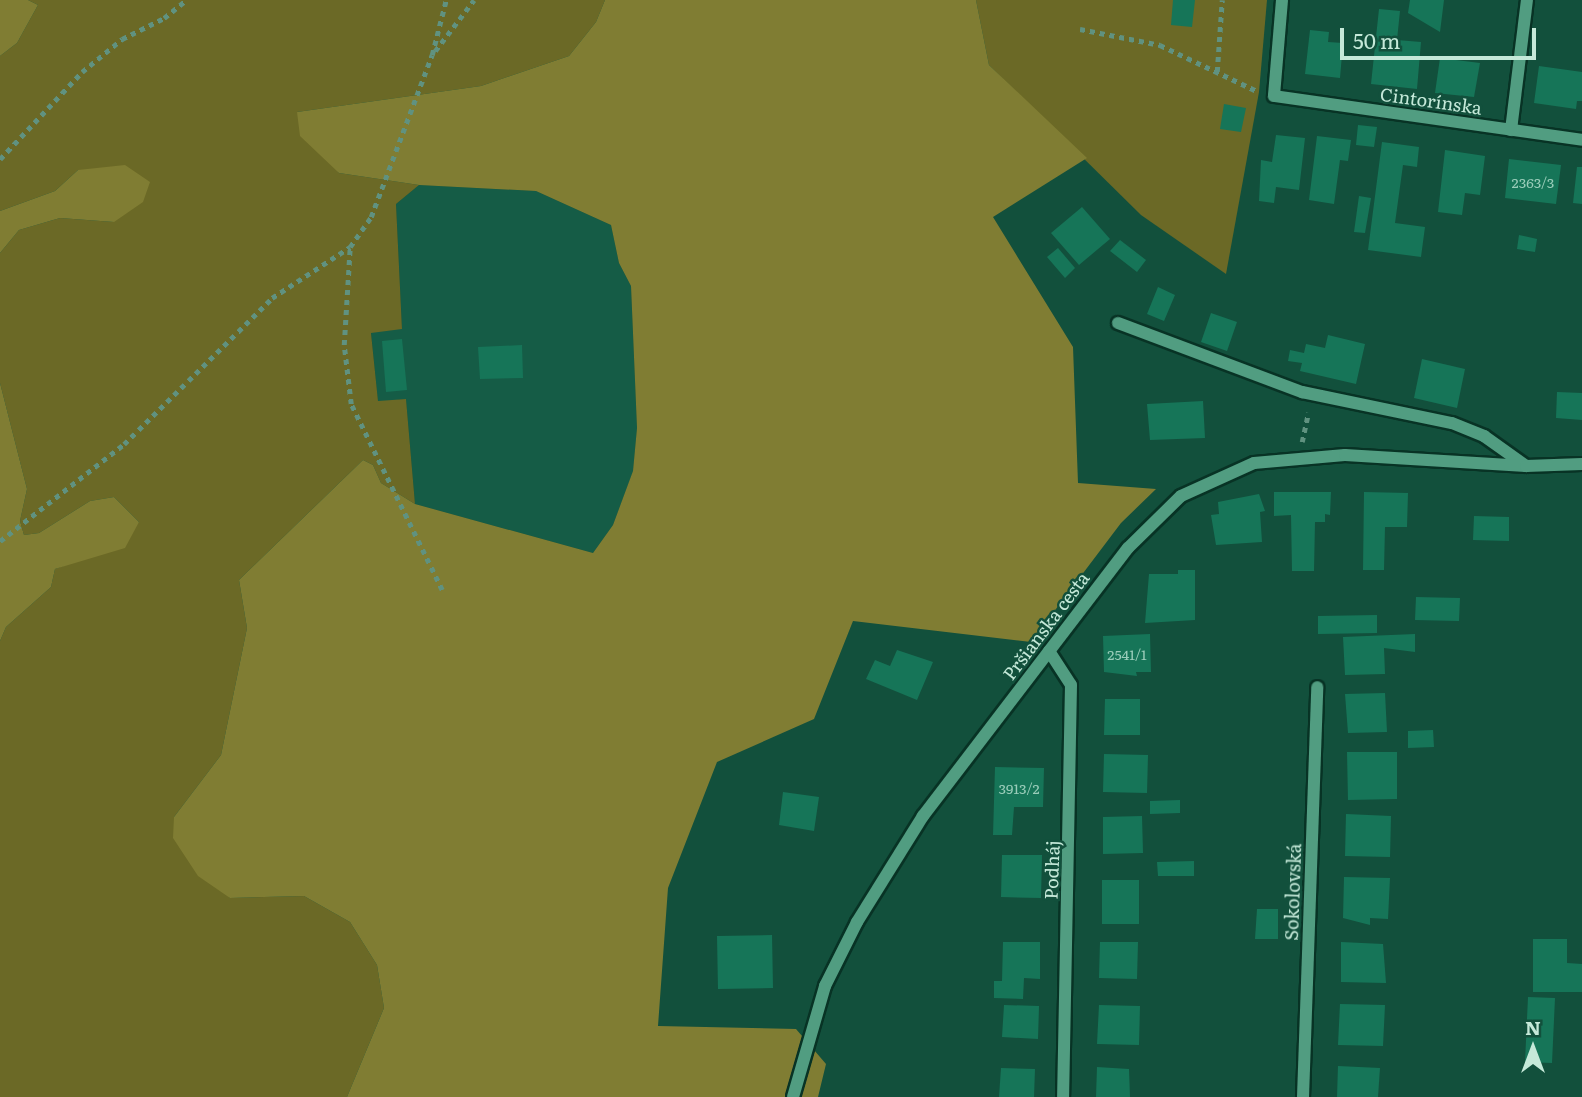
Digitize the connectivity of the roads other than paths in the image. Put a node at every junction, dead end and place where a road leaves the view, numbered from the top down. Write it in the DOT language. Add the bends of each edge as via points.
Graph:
graph roads {
  1 [pos="1282,0"];
  2 [pos="1527,0"];
  3 [pos="1511,130"];
  4 [pos="1582,140"];
  5 [pos="1118,323"];
  6 [pos="1582,464"];
  7 [pos="1526,466"];
  8 [pos="1049,651"];
  9 [pos="1317,687"];
  10 [pos="793,1097"];
  11 [pos="1063,1097"];
  12 [pos="1303,1097"];
  1 -- 3 [label="street, Cintorínska" via="1274,96"];
  2 -- 3 [label="street"];
  3 -- 4 [label="street, Cintorínska"];
  5 -- 7 [label="street" via="1302,392 1452,424 1484,436"];
  6 -- 7 [label="street, Pršianska cesta"];
  7 -- 8 [label="street, Pršianska cesta" via="1345,455 1254,463 1181,496 1128,548"];
  8 -- 10 [label="street, Pršianska cesta" via="923,816 857,922 825,986"];
  8 -- 11 [label="street, Podháj" via="1071,685"];
  9 -- 12 [label="street, Sokolovská"];
}
